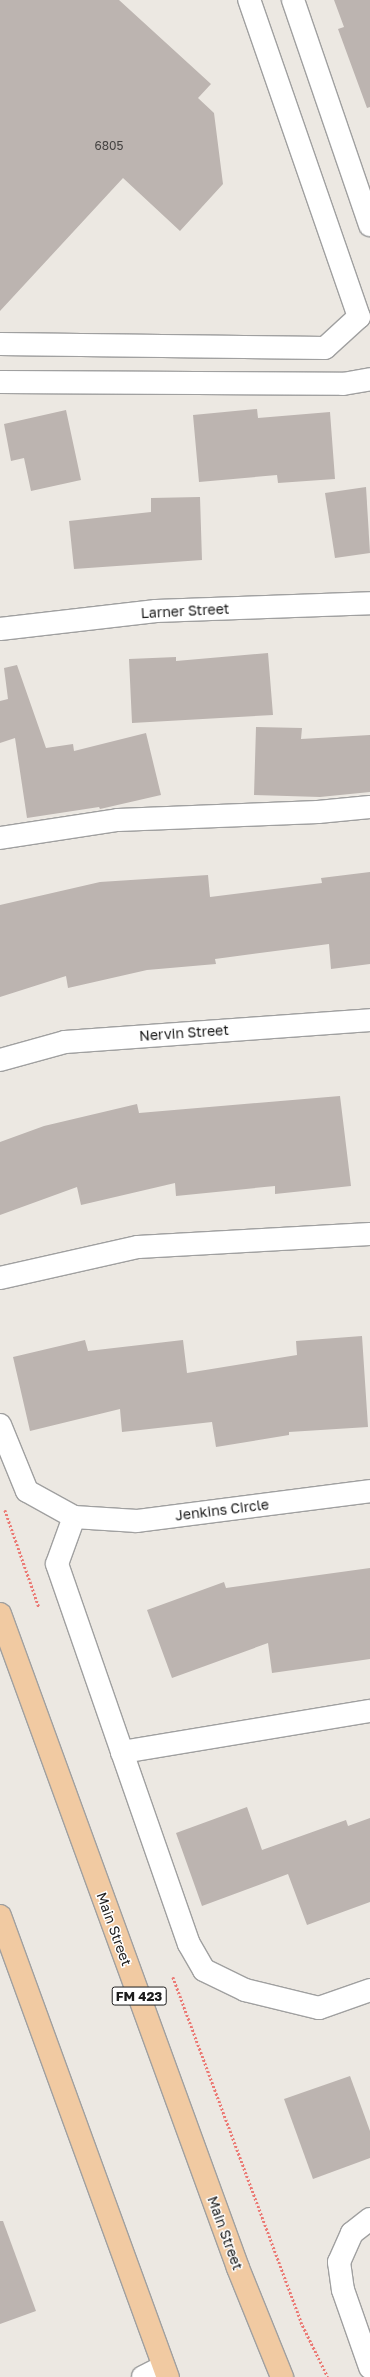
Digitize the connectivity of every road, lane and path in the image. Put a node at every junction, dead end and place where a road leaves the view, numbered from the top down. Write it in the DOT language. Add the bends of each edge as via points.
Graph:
graph roads {
  1 [pos="249,0"];
  2 [pos="293,0"];
  3 [pos="370,225"];
  4 [pos="0,344"];
  5 [pos="370,379"];
  6 [pos="0,382"];
  7 [pos="370,603"];
  8 [pos="0,629"];
  9 [pos="370,807"];
  10 [pos="0,838"];
  11 [pos="370,1020"];
  12 [pos="0,1060"];
  13 [pos="370,1234"];
  14 [pos="0,1278"];
  15 [pos="0,1425"];
  16 [pos="370,1491"];
  17 [pos="74,1517"];
  18 [pos="0,1614"];
  19 [pos="370,1711"];
  20 [pos="122,1752"];
  21 [pos="0,1916"];
  22 [pos="370,1990"];
  23 [pos="370,2219"];
  24 [pos="370,2367"];
  25 [pos="166,2372"];
  26 [pos="143,2377"];
  27 [pos="282,2377"];
  1 -- 4 [label="street" via="359,317 326,348"];
  2 -- 3 [label="street"];
  5 -- 6 [label="street" via="343,384"];
  7 -- 8 [label="street, Larner Street" via="156,611"];
  9 -- 10 [label="street" via="318,812 118,820"];
  11 -- 12 [label="street, Nervin Street" via="65,1042"];
  13 -- 14 [label="street" via="138,1247"];
  15 -- 17 [label="street" via="27,1491"];
  16 -- 17 [label="street, Jenkins Circle" via="137,1521"];
  17 -- 20 [label="street" via="56,1564"];
  18 -- 27 [label="main road, Main Street / FM 423" via="235,2260"];
  19 -- 20 [label="street" via="183,1744"];
  20 -- 22 [label="street" via="190,1944 204,1970 245,1990 319,2008"];
  21 -- 25 [label="main road"];
  23 -- 24 [label="street" via="352,2233 339,2262 343,2290"];
  25 -- 26 [label="street"];
}
